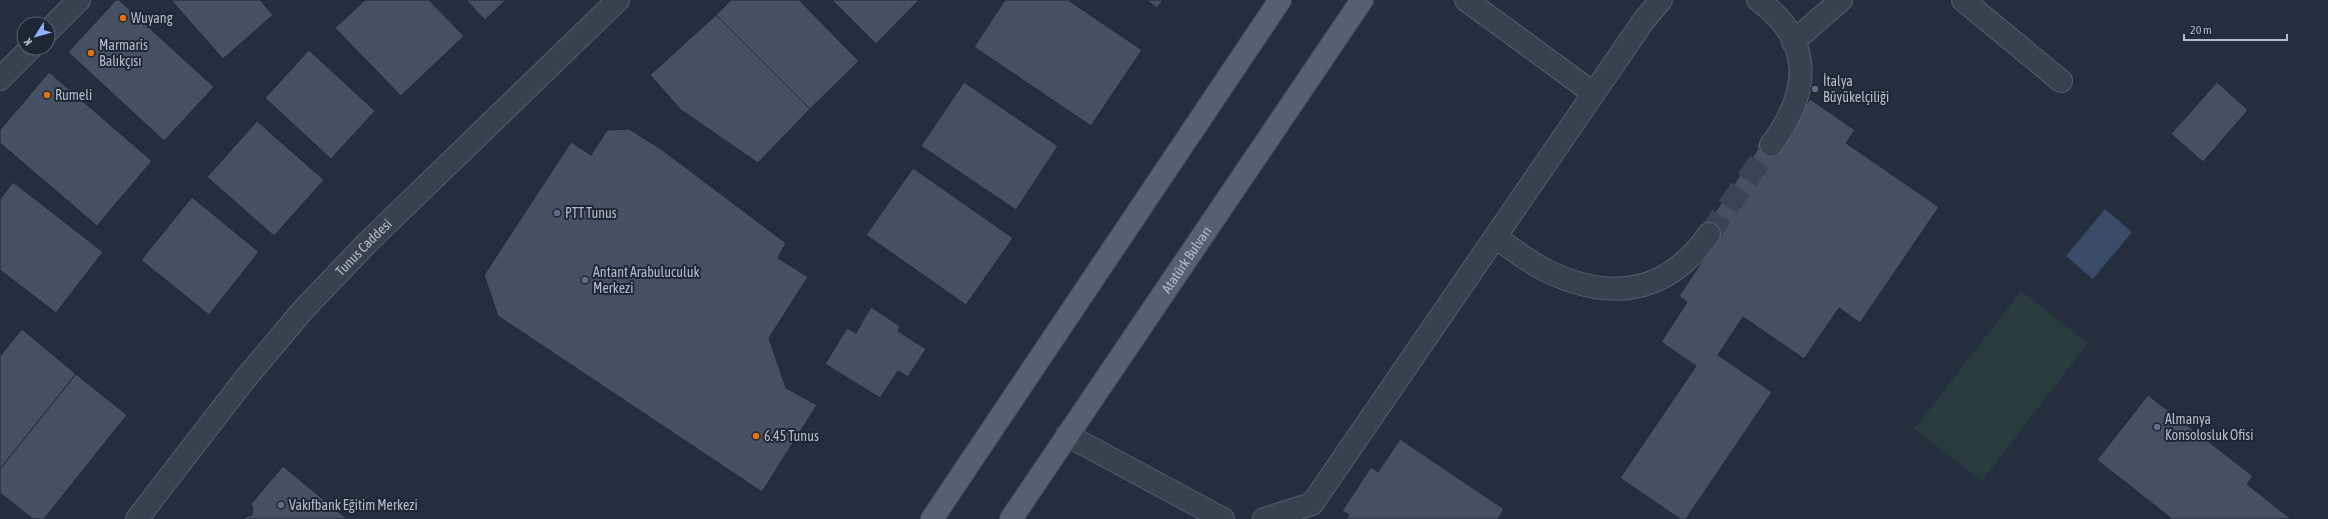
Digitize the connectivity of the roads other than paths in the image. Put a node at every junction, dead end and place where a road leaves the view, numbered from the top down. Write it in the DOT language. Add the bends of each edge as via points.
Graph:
graph roads {
  1 [pos="80,0"];
  2 [pos="618,0"];
  3 [pos="1280,0"];
  4 [pos="1362,0"];
  5 [pos="1466,0"];
  6 [pos="1661,0"];
  7 [pos="1758,0"];
  8 [pos="1841,0"];
  9 [pos="1963,0"];
  10 [pos="56,23"];
  11 [pos="1793,42"];
  12 [pos="23,56"];
  13 [pos="0,79"];
  14 [pos="2061,81"];
  15 [pos="1593,93"];
  16 [pos="1771,145"];
  17 [pos="1710,234"];
  18 [pos="1494,237"];
  19 [pos="1067,435"];
  20 [pos="137,519"];
  21 [pos="932,519"];
  22 [pos="1011,519"];
  23 [pos="1223,519"];
  24 [pos="1264,519"];
  1 -- 10 [label="street"];
  2 -- 20 [label="street, Tunus Caddesi" via="368,242 303,310 245,379"];
  3 -- 21 [label="main road"];
  4 -- 19 [label="main road, Atatürk Bulvarı"];
  5 -- 15 [label="street"];
  6 -- 15 [label="street"];
  7 -- 11 [label="street" via="1770,9"];
  8 -- 11 [label="street"];
  9 -- 14 [label="street"];
  11 -- 16 [label="street" via="1801,74 1799,94 1780,134"];
  12 -- 13 [label="street"];
  15 -- 18 [label="street"];
  17 -- 18 [label="street" via="1691,256 1663,278 1633,289 1617,290 1557,276"];
  18 -- 24 [label="street" via="1312,504"];
  19 -- 22 [label="main road, Atatürk Bulvarı"];
  19 -- 23 [label="street"];
}
